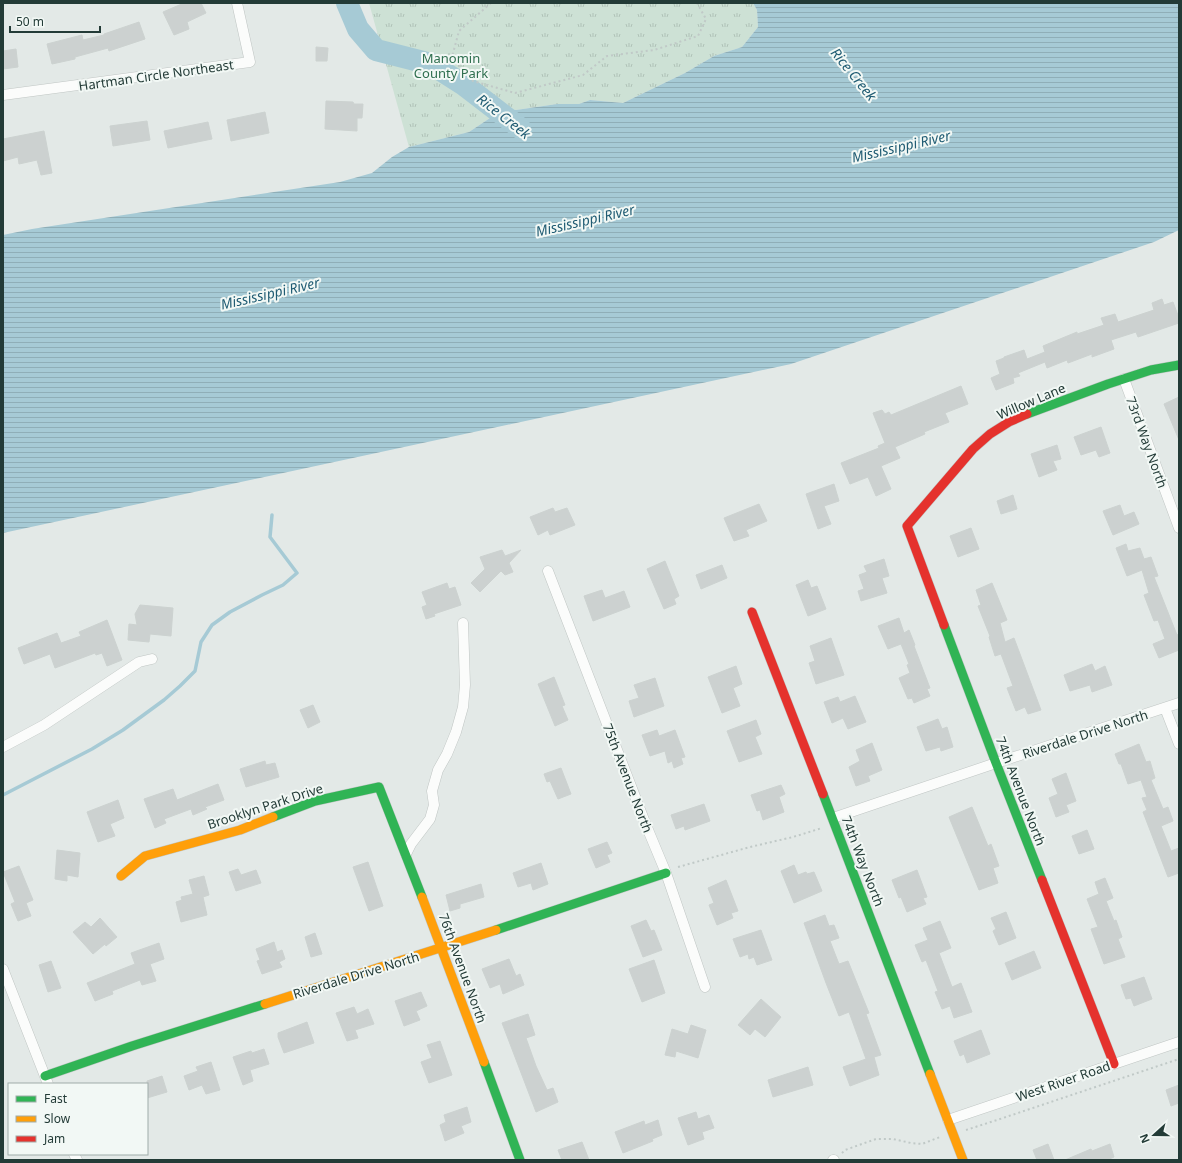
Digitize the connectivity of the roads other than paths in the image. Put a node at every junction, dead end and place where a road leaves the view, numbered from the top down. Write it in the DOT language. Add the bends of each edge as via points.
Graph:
graph roads {
  1 [pos="237,3"];
  2 [pos="3,96"];
  3 [pos="1179,364"];
  4 [pos="1124,379"];
  5 [pos="907,526"];
  6 [pos="1179,528"];
  7 [pos="548,571"];
  8 [pos="752,612"];
  9 [pos="463,623"];
  10 [pos="152,659"];
  11 [pos="1179,703"];
  12 [pos="1165,708"];
  13 [pos="1179,744"];
  14 [pos="3,747"];
  15 [pos="996,762"];
  16 [pos="379,787"];
  17 [pos="834,821"];
  18 [pos="406,854"];
  19 [pos="666,873"];
  20 [pos="120,876"];
  21 [pos="442,948"];
  22 [pos="3,969"];
  23 [pos="705,987"];
  24 [pos="1179,1042"];
  25 [pos="1114,1064"];
  26 [pos="47,1080"];
  27 [pos="948,1120"];
  28 [pos="520,1160"];
  29 [pos="962,1160"];
  1 -- 2 [label="street, Hartman Circle Northeast" via="250,62"];
  3 -- 4 [label="street, Willow Lane"];
  4 -- 5 [label="street, Willow Lane" via="1030,413 990,434 973,449"];
  4 -- 6 [label="street, 73rd Way North"];
  5 -- 15 [label="street, 74th Avenue North"];
  7 -- 19 [label="street, 75th Avenue North"];
  8 -- 17 [label="street, 74th Way North"];
  9 -- 18 [label="street" via="463,707 456,732 438,770 432,791 434,804 430,819"];
  10 -- 14 [label="street" via="139,662 44,725"];
  11 -- 12 [label="street, Riverdale Drive North"];
  12 -- 13 [label="street"];
  12 -- 15 [label="street, Riverdale Drive North"];
  15 -- 17 [label="street, Riverdale Drive North"];
  15 -- 25 [label="street, 74th Avenue North"];
  16 -- 18 [label="street, 76th Avenue North"];
  16 -- 20 [label="street, Brooklyn Park Drive" via="315,801 240,830 145,856"];
  17 -- 27 [label="street, 74th Way North"];
  18 -- 21 [label="street, 76th Avenue North"];
  19 -- 21 [label="street, Riverdale Drive North"];
  19 -- 23 [label="street, 75th Avenue North"];
  21 -- 26 [label="street, Riverdale Drive North" via="107,1054"];
  21 -- 28 [label="street, 76th Avenue North"];
  22 -- 26 [label="street"];
  24 -- 25 [label="street, West River Road"];
  25 -- 27 [label="street, West River Road"];
  27 -- 29 [label="street, 74th Way North"];
}
